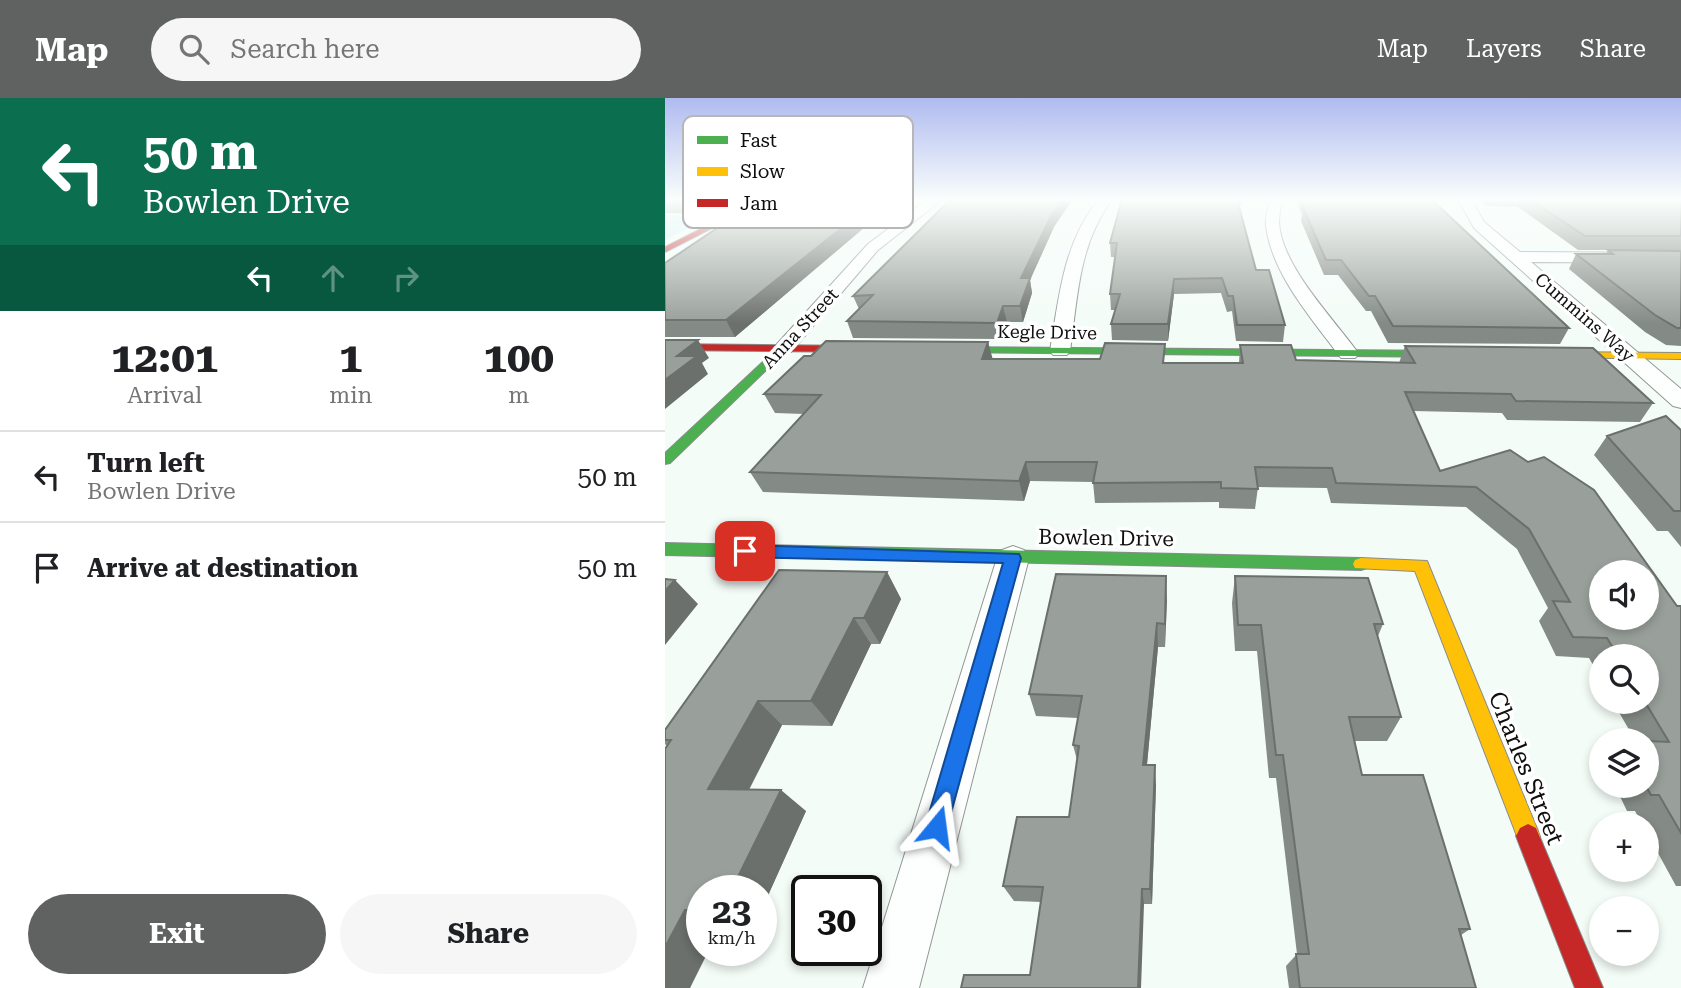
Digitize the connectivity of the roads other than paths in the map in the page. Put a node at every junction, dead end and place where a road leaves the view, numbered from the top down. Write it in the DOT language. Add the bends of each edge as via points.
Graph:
graph roads {
  1 [pos="684,241"];
  2 [pos="882,241"];
  3 [pos="1081,241"];
  4 [pos="1277,241"];
  5 [pos="1496,241"];
  6 [pos="665,250"];
  7 [pos="1515,257"];
  8 [pos="1681,258"];
  9 [pos="665,347"];
  10 [pos="784,348"];
  11 [pos="880,349"];
  12 [pos="922,350"];
  13 [pos="1060,351"];
  14 [pos="1348,354"];
  15 [pos="1468,354"];
  16 [pos="1534,355"];
  17 [pos="1628,355"];
  18 [pos="1681,356"];
  19 [pos="1681,401"];
  20 [pos="665,460"];
  21 [pos="665,549"];
  22 [pos="1013,558"];
  23 [pos="1421,565"];
  24 [pos="891,988"];
  25 [pos="1589,988"];
  1 -- 6 [label="street"];
  2 -- 10 [label="street, Anna Street"];
  3 -- 13 [label="street"];
  4 -- 14 [label="street" via="1306,295"];
  5 -- 7 [label="street, Cummins Way"];
  7 -- 8 [label="street"];
  7 -- 17 [label="street, Cummins Way"];
  9 -- 10 [label="street"];
  10 -- 11 [label="street"];
  10 -- 20 [label="street, Anna Street"];
  12 -- 13 [label="street, Kegle Drive"];
  13 -- 14 [label="street, Kegle Drive"];
  14 -- 15 [label="street, Kegle Drive"];
  16 -- 17 [label="street"];
  17 -- 18 [label="street"];
  17 -- 19 [label="street, Cummins Way"];
  21 -- 22 [label="street, Bowlen Drive"];
  22 -- 23 [label="street, Bowlen Drive"];
  22 -- 24 [label="street"];
  23 -- 25 [label="street, Charles Street"];
}
